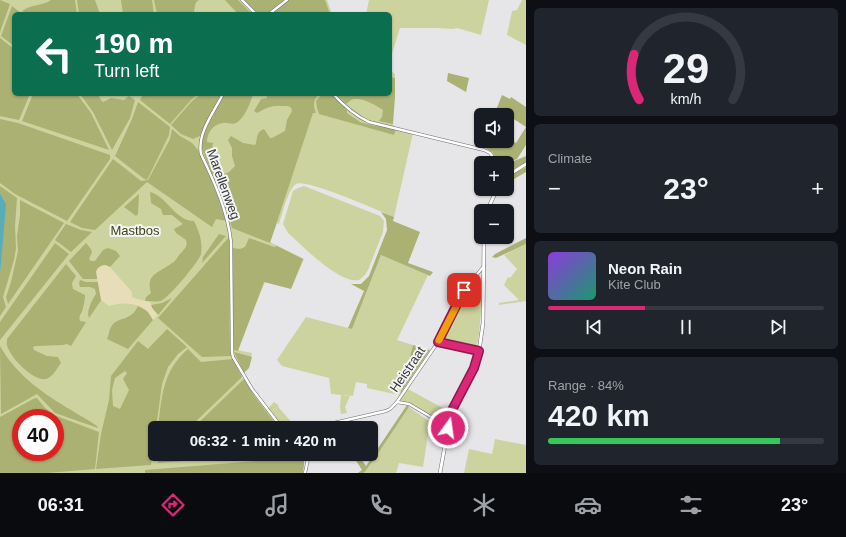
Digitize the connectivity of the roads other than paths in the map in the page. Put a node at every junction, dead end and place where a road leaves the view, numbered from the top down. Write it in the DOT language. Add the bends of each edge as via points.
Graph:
graph roads {
  1 [pos="242,0"];
  2 [pos="287,0"];
  3 [pos="254,12"];
  4 [pos="272,12"];
  5 [pos="222,96"];
  6 [pos="335,96"];
  7 [pos="492,156"];
  8 [pos="526,164"];
  9 [pos="514,172"];
  10 [pos="484,244"];
  11 [pos="484,266"];
  12 [pos="438,342"];
  13 [pos="479,351"];
  14 [pos="397,402"];
  15 [pos="277,421"];
  16 [pos="342,421"];
  17 [pos="448,428"];
  18 [pos="308,461"];
  19 [pos="305,473"];
  20 [pos="440,473"];
  1 -- 3 [label="street"];
  2 -- 4 [label="street"];
  5 -- 15 [label="street, Marellenweg" via="204,132 200,147 230,227 232,352 257,396"];
  6 -- 7 [label="street" via="351,112 369,122 484,150"];
  8 -- 9 [label="street"];
  10 -- 11 [label="street"];
  11 -- 12 [label="street, Heistraat" via="464,290"];
  11 -- 13 [label="street" via="483,323"];
  12 -- 13 [label="street"];
  12 -- 14 [label="street, Heistraat"];
  13 -- 17 [label="street" via="474,368 451,412"];
  14 -- 16 [label="street, Heistraat" via="386,411"];
  14 -- 17 [label="street, Heistraat" via="409,404"];
  17 -- 20 [label="street"];
  18 -- 19 [label="street"];
}
